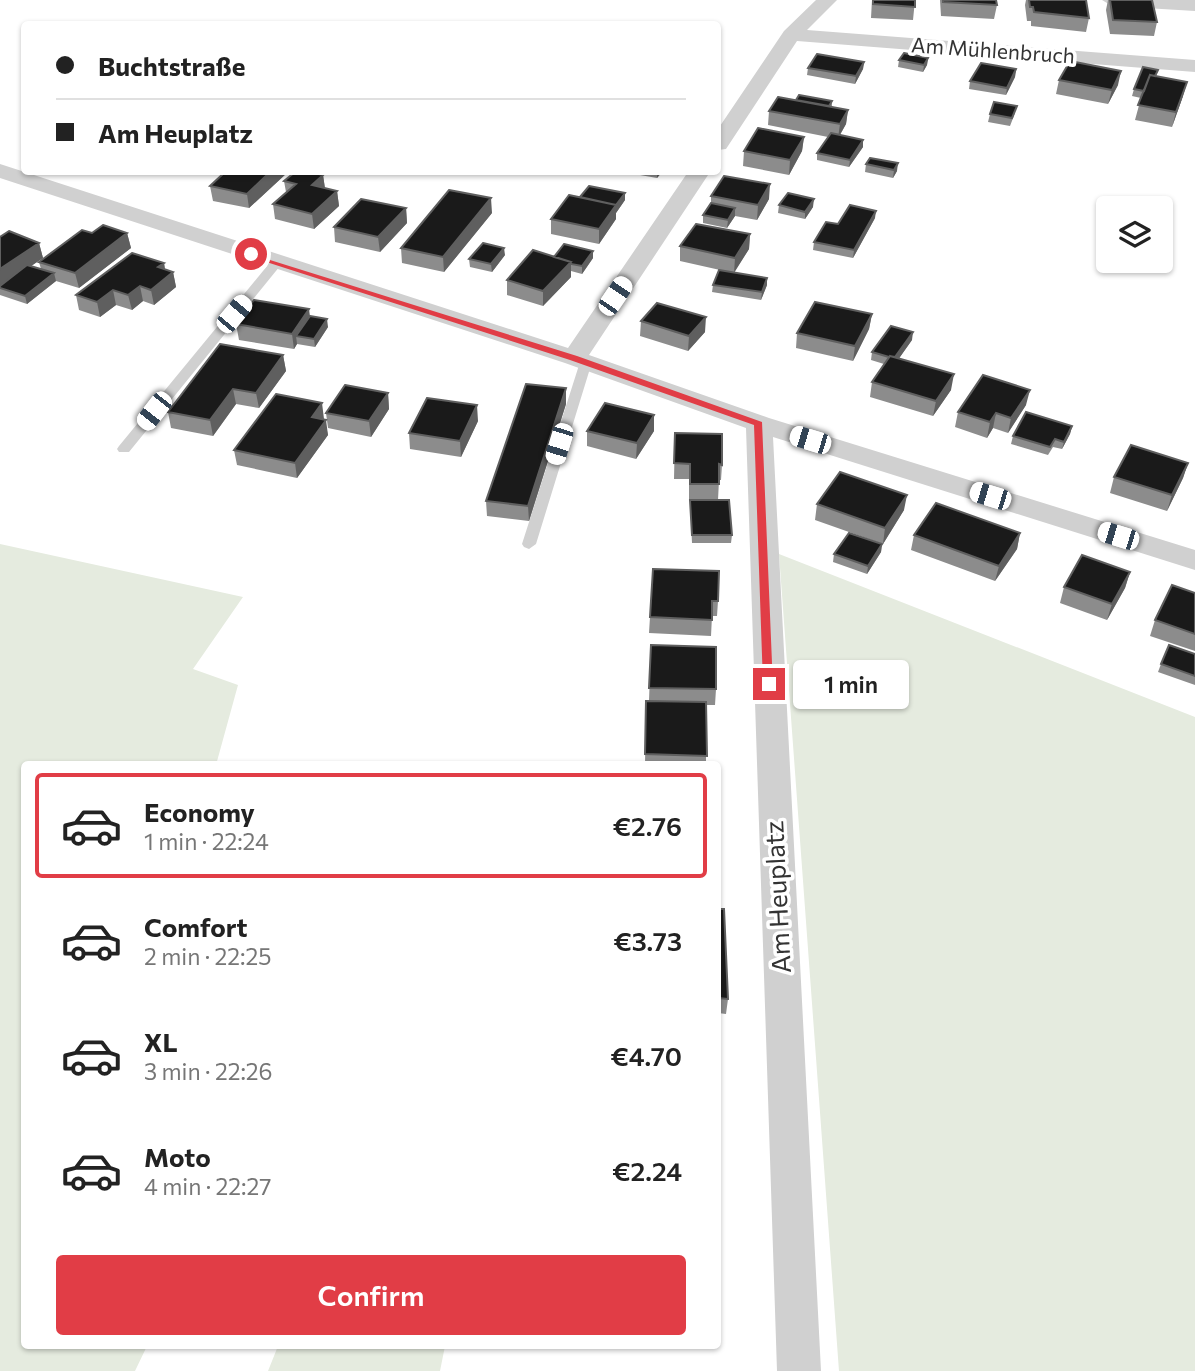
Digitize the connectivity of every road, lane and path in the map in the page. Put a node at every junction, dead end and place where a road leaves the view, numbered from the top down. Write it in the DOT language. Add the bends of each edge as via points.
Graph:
graph roads {
  1 [pos="827,0"];
  2 [pos="1112,0"];
  3 [pos="1195,5"];
  4 [pos="791,35"];
  5 [pos="1195,66"];
  6 [pos="721,140"];
  7 [pos="0,171"];
  8 [pos="697,175"];
  9 [pos="276,263"];
  10 [pos="580,360"];
  11 [pos="759,424"];
  12 [pos="124,449"];
  13 [pos="529,544"];
  14 [pos="1195,560"];
  15 [pos="799,1371"];
  1 -- 4 [label="street"];
  2 -- 3 [label="street"];
  4 -- 5 [label="street, Am Mühlenbruch"];
  4 -- 6 [label="street"];
  7 -- 9 [label="street"];
  8 -- 10 [label="street"];
  9 -- 10 [label="street"];
  9 -- 12 [label="lane"];
  10 -- 11 [label="street"];
  10 -- 13 [label="lane"];
  11 -- 14 [label="street"];
  11 -- 15 [label="street, Am Heuplatz"];
}
